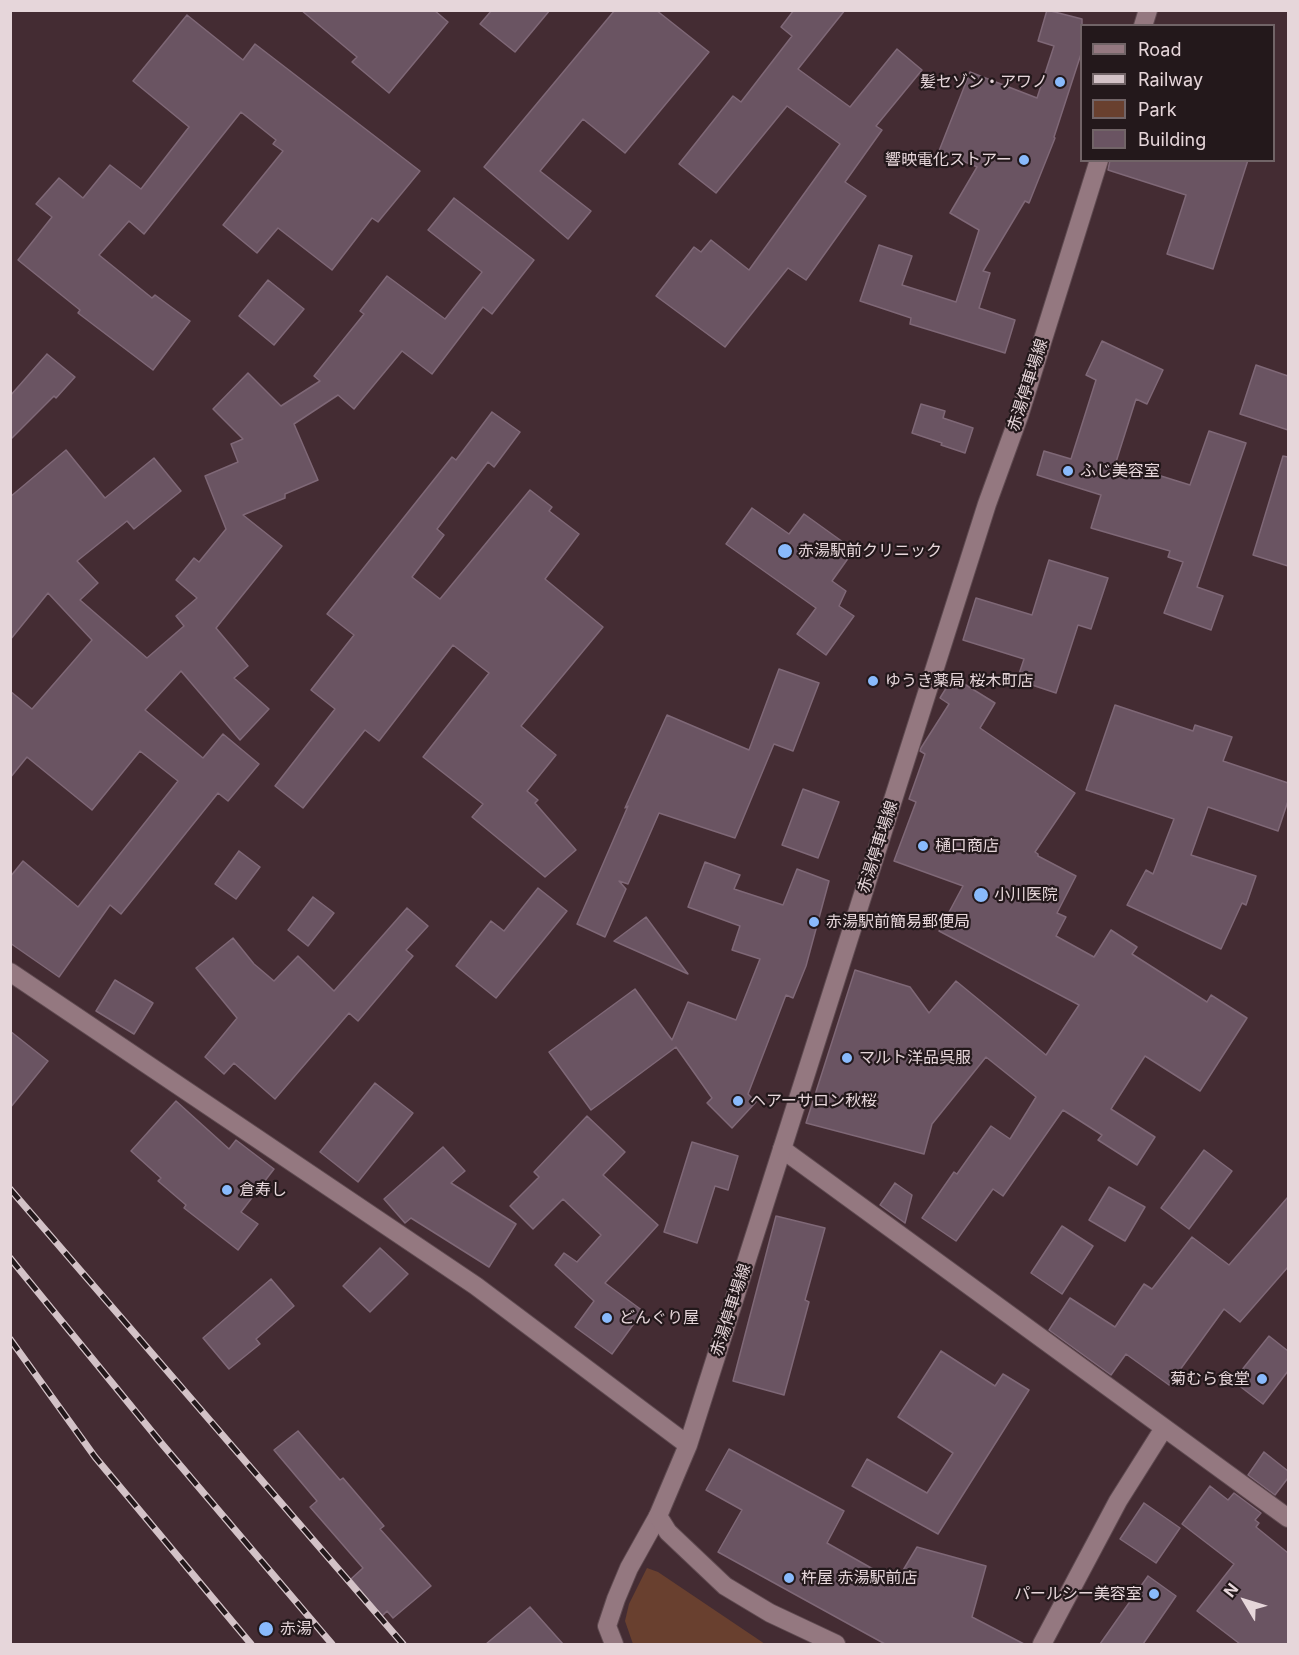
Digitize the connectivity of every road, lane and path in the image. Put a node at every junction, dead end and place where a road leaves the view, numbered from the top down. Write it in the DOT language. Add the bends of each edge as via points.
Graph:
graph roads {
  1 [pos="1098,162"];
  2 [pos="10,972"];
  3 [pos="782,1149"];
  4 [pos="1164,1428"];
  5 [pos="688,1445"];
  6 [pos="658,1516"];
  7 [pos="1288,1518"];
  8 [pos="826,1642"];
  9 [pos="614,1644"];
  10 [pos="1042,1644"];
  1 -- 3 [label="street, 赤湯停車場線"];
  2 -- 5 [label="street" via="476,1286"];
  3 -- 4 [label="street"];
  3 -- 5 [label="street, 赤湯停車場線"];
  4 -- 7 [label="street"];
  4 -- 10 [label="street" via="1118,1501"];
  5 -- 6 [label="street, 赤湯停車場線"];
  6 -- 8 [label="street" via="668,1532 725,1586"];
  6 -- 9 [label="street, 赤湯停車場線" via="616,1599 607,1626"];
}
